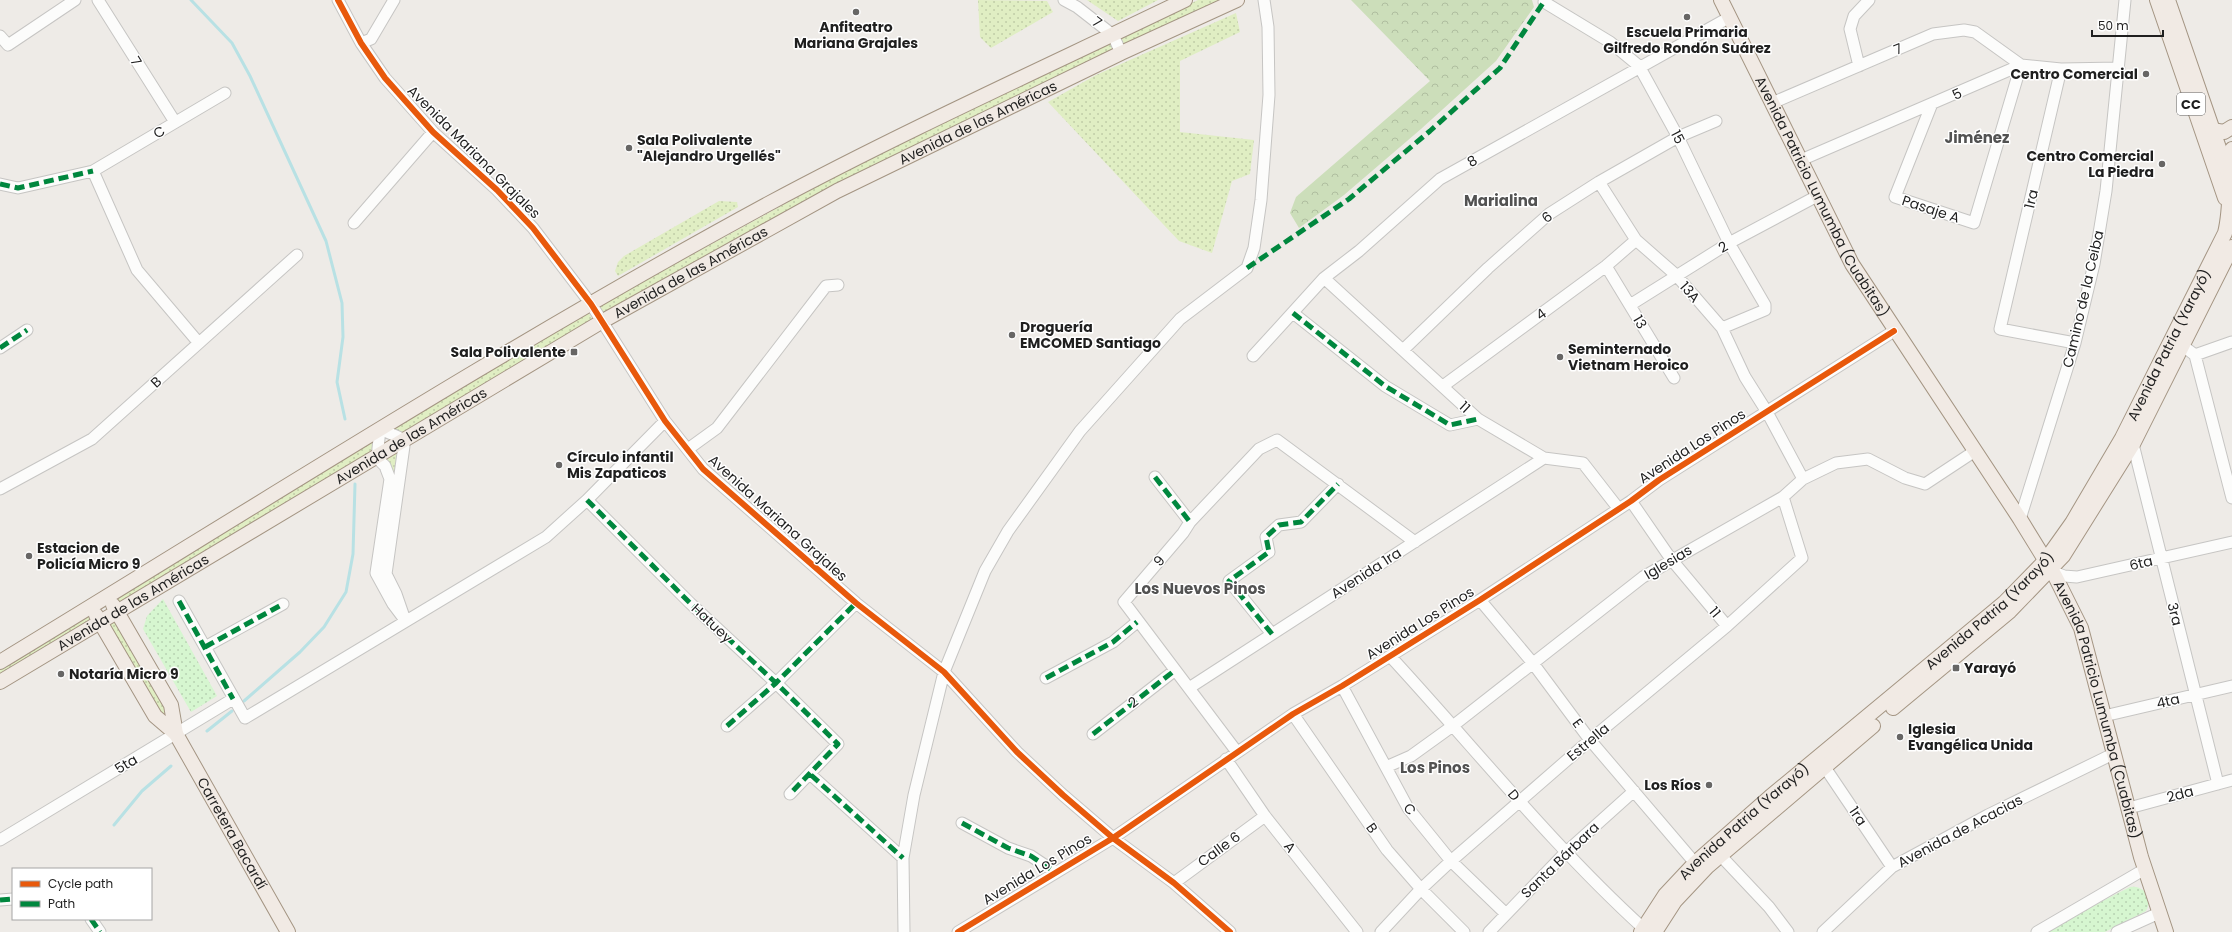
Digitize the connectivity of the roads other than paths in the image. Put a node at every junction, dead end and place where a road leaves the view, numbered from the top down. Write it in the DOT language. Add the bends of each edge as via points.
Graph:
graph roads {
  1 [pos="75,0"];
  2 [pos="98,0"];
  3 [pos="338,0"];
  4 [pos="394,0"];
  5 [pos="1064,0"];
  6 [pos="1185,0"];
  7 [pos="1237,0"];
  8 [pos="1264,0"];
  9 [pos="1722,0"];
  10 [pos="1869,0"];
  11 [pos="2125,0"];
  12 [pos="2157,0"];
  13 [pos="2168,0"];
  14 [pos="1544,2"];
  15 [pos="1730,17"];
  16 [pos="1113,35"];
  17 [pos="0,36"];
  18 [pos="361,43"];
  19 [pos="1121,53"];
  20 [pos="2022,65"];
  21 [pos="1639,66"];
  22 [pos="1860,66"];
  23 [pos="2119,68"];
  24 [pos="2061,69"];
  25 [pos="224,93"];
  26 [pos="1772,103"];
  27 [pos="1931,106"];
  28 [pos="1716,121"];
  29 [pos="175,122"];
  30 [pos="2232,127"];
  31 [pos="2212,130"];
  32 [pos="433,132"];
  33 [pos="1678,137"];
  34 [pos="2232,149"];
  35 [pos="1801,160"];
  36 [pos="93,171"];
  37 [pos="2230,181"];
  38 [pos="1599,182"];
  39 [pos="0,184"];
  40 [pos="1819,195"];
  41 [pos="2230,212"];
  42 [pos="354,223"];
  43 [pos="1636,240"];
  44 [pos="1729,243"];
  45 [pos="2232,247"];
  46 [pos="297,255"];
  47 [pos="2228,265"];
  48 [pos="1606,266"];
  49 [pos="1676,275"];
  50 [pos="1324,278"];
  51 [pos="838,286"];
  52 [pos="590,304"];
  53 [pos="1630,305"];
  54 [pos="1293,313"];
  55 [pos="601,322"];
  56 [pos="1722,328"];
  57 [pos="27,330"];
  58 [pos="1894,331"];
  59 [pos="198,342"];
  60 [pos="2232,342"];
  61 [pos="2075,343"];
  62 [pos="2182,346"];
  63 [pos="0,348"];
  64 [pos="1404,349"];
  65 [pos="2195,355"];
  66 [pos="1253,356"];
  67 [pos="1674,378"];
  68 [pos="1443,386"];
  69 [pos="1767,412"];
  70 [pos="1478,419"];
  71 [pos="665,421"];
  72 [pos="380,429"];
  73 [pos="403,440"];
  74 [pos="2133,444"];
  75 [pos="688,449"];
  76 [pos="1975,451"];
  77 [pos="376,456"];
  78 [pos="1544,458"];
  79 [pos="1155,478"];
  80 [pos="1804,479"];
  81 [pos="1338,484"];
  82 [pos="0,489"];
  83 [pos="1783,497"];
  84 [pos="2232,498"];
  85 [pos="587,500"];
  86 [pos="1631,501"];
  87 [pos="1618,508"];
  88 [pos="2020,520"];
  89 [pos="1190,522"];
  90 [pos="1415,542"];
  91 [pos="2232,542"];
  92 [pos="2161,558"];
  93 [pos="1671,560"];
  94 [pos="2048,566"];
  95 [pos="2028,593"];
  96 [pos="2064,593"];
  97 [pos="108,596"];
  98 [pos="179,600"];
  99 [pos="1480,600"];
  100 [pos="856,603"];
  101 [pos="283,604"];
  102 [pos="91,606"];
  103 [pos="117,611"];
  104 [pos="406,620"];
  105 [pos="1137,622"];
  106 [pos="100,623"];
  107 [pos="1727,626"];
  108 [pos="1272,634"];
  109 [pos="205,647"];
  110 [pos="1390,656"];
  111 [pos="0,662"];
  112 [pos="1532,662"];
  113 [pos="1174,671"];
  114 [pos="944,672"];
  115 [pos="1046,678"];
  116 [pos="0,682"];
  117 [pos="776,683"];
  118 [pos="1342,686"];
  119 [pos="2232,686"];
  120 [pos="1189,688"];
  121 [pos="2196,695"];
  122 [pos="233,699"];
  123 [pos="1293,714"];
  124 [pos="2104,716"];
  125 [pos="1454,725"];
  126 [pos="727,726"];
  127 [pos="176,734"];
  128 [pos="1093,734"];
  129 [pos="1590,740"];
  130 [pos="1237,752"];
  131 [pos="2113,754"];
  132 [pos="1226,759"];
  133 [pos="1824,766"];
  134 [pos="1386,767"];
  135 [pos="811,775"];
  136 [pos="2232,780"];
  137 [pos="2218,784"];
  138 [pos="1634,791"];
  139 [pos="790,794"];
  140 [pos="1519,801"];
  141 [pos="1773,801"];
  142 [pos="2129,808"];
  143 [pos="1265,816"];
  144 [pos="962,823"];
  145 [pos="1113,838"];
  146 [pos="0,840"];
  147 [pos="1565,854"];
  148 [pos="1720,855"];
  149 [pos="902,858"];
  150 [pos="1451,861"];
  151 [pos="1695,863"];
  152 [pos="1892,867"];
  153 [pos="2145,869"];
  154 [pos="1055,872"];
  155 [pos="1174,883"];
  156 [pos="1421,889"];
  157 [pos="12,899"];
  158 [pos="0,900"];
  159 [pos="1505,913"];
  160 [pos="2159,913"];
  161 [pos="92,920"];
  162 [pos="1646,931"];
  163 [pos="100,932"];
  164 [pos="288,932"];
  165 [pos="904,932"];
  166 [pos="958,932"];
  167 [pos="1230,932"];
  168 [pos="1357,932"];
  169 [pos="1381,932"];
  170 [pos="1464,932"];
  171 [pos="1489,932"];
  172 [pos="1788,932"];
  173 [pos="1823,932"];
  174 [pos="2037,932"];
  175 [pos="2117,932"];
  176 [pos="2166,932"];
  1 -- 17 [label="street" via="8,45"];
  2 -- 29 [label="street, 7"];
  3 -- 18 [label="street, Avenida Mariana Grajales"];
  4 -- 18 [label="street" via="371,39"];
  5 -- 16 [label="street, 7"];
  6 -- 16 [label="main road, Avenida de las Américas"];
  7 -- 19 [label="main road, Avenida de las Américas"];
  8 -- 114 [label="street" via="1268,27 1269,95 1261,200 1254,248 1247,268 1180,320 1080,431 1008,531 985,571"];
  9 -- 15 [label="main road, Avenida Patricio Lumumba (Cuabitas)"];
  10 -- 22 [label="street" via="1854,16 1850,30"];
  11 -- 23 [label="street, Camino de la Ceiba"];
  12 -- 41 [label="main road, CC"];
  13 -- 31 [label="main road, CC"];
  14 -- 21 [label="street, 15" via="1610,42"];
  15 -- 21 [label="street, 8"];
  15 -- 26 [label="main road, Avenida Patricio Lumumba (Cuabitas)"];
  16 -- 19 [label="street, 7"];
  16 -- 52 [label="main road, Avenida de las Américas" via="829,172"];
  18 -- 32 [label="street, Avenida Mariana Grajales" via="385,78"];
  19 -- 55 [label="main road, Avenida de las Américas" via="837,191"];
  20 -- 22 [label="street, 7" via="1975,32 1964,30 1933,34"];
  20 -- 24 [label="street"];
  20 -- 27 [label="street, 5"];
  20 -- 27 [label="street, Pasaje A" via="1974,223 1895,197"];
  21 -- 33 [label="street, 15"];
  21 -- 50 [label="street, 8" via="1440,179 1359,251"];
  22 -- 26 [label="street, 7"];
  23 -- 24 [label="street"];
  23 -- 61 [label="street, Camino de la Ceiba" via="2097,250"];
  24 -- 61 [label="street, 1ra" via="2000,329"];
  25 -- 29 [label="street, C"];
  26 -- 35 [label="main road, Avenida Patricio Lumumba (Cuabitas)"];
  27 -- 35 [label="street, 5"];
  28 -- 33 [label="street, 6"];
  29 -- 36 [label="street, C"];
  30 -- 31 [label="main road" via="2224,132"];
  31 -- 37 [label="main road, CC"];
  32 -- 42 [label="street"];
  32 -- 52 [label="street, Avenida Mariana Grajales" via="497,190 533,228"];
  33 -- 38 [label="street, 6"];
  33 -- 44 [label="street, 15"];
  34 -- 37 [label="main road"];
  35 -- 40 [label="main road, Avenida Patricio Lumumba (Cuabitas)"];
  36 -- 39 [label="street, C" via="18,188"];
  36 -- 59 [label="street" via="137,270"];
  37 -- 41 [label="main road, Avenida Patria (Yarayó)"];
  38 -- 43 [label="street, 13A"];
  38 -- 64 [label="street, 6" via="1549,214 1488,268"];
  40 -- 44 [label="street, 2"];
  40 -- 58 [label="main road, Avenida Patricio Lumumba (Cuabitas)" via="1852,264"];
  41 -- 94 [label="main road, Avenida Patria (Yarayó)" via="2225,233 2122,438"];
  43 -- 48 [label="street, 4"];
  43 -- 49 [label="street, 13A"];
  44 -- 49 [label="street, 2"];
  44 -- 56 [label="street, 15" via="1765,305 1765,310"];
  45 -- 47 [label="main road, Avenida Patria (Yarayó)"];
  46 -- 59 [label="street, B"];
  47 -- 62 [label="main road, Avenida Patria (Yarayó)"];
  48 -- 53 [label="street, 13"];
  48 -- 68 [label="street, 4"];
  49 -- 53 [label="street, 2"];
  49 -- 56 [label="street, 13A"];
  50 -- 54 [label="street, 8"];
  50 -- 64 [label="street, 11"];
  51 -- 75 [label="street" via="826,286 717,428"];
  52 -- 55 [label="street, Avenida Mariana Grajales"];
  52 -- 72 [label="main road, Avenida de las Américas"];
  53 -- 67 [label="street, 13"];
  54 -- 66 [label="street, 8"];
  54 -- 70 [label="street" via="1385,386 1450,425"];
  55 -- 71 [label="street, Avenida Mariana Grajales"];
  55 -- 73 [label="main road, Avenida de las Américas"];
  56 -- 69 [label="street, 13A" via="1745,377"];
  57 -- 63 [label="street"];
  58 -- 69 [label="street, Avenida Los Pinos"];
  58 -- 76 [label="main road, Avenida Patricio Lumumba (Cuabitas)"];
  59 -- 82 [label="street, B" via="92,439"];
  60 -- 65 [label="street"];
  61 -- 88 [label="street, Camino de la Ceiba"];
  62 -- 65 [label="street"];
  62 -- 74 [label="main road, Avenida Patria (Yarayó)"];
  64 -- 68 [label="street, 11"];
  65 -- 84 [label="street"];
  68 -- 70 [label="street, 11"];
  69 -- 80 [label="street"];
  69 -- 86 [label="street, Avenida Los Pinos" via="1659,480"];
  70 -- 78 [label="street, 11"];
  71 -- 75 [label="street, Avenida Mariana Grajales"];
  71 -- 85 [label="street"];
  72 -- 73 [label="street"];
  72 -- 77 [label="street"];
  72 -- 97 [label="main road, Avenida de las Américas"];
  73 -- 77 [label="main road, Avenida de las Américas"];
  73 -- 104 [label="street" via="386,574"];
  74 -- 92 [label="street, 3ra"];
  74 -- 94 [label="main road, Avenida Patria (Yarayó)" via="2082,528"];
  75 -- 100 [label="street, Avenida Mariana Grajales" via="703,469"];
  76 -- 80 [label="street, Iglesias" via="1924,484 1905,478 1868,459 1836,463"];
  76 -- 88 [label="main road, Avenida Patricio Lumumba (Cuabitas)"];
  77 -- 103 [label="main road, Avenida de las Américas"];
  77 -- 104 [label="street" via="385,466 390,479 376,573 393,604"];
  78 -- 87 [label="street, 11" via="1583,463"];
  78 -- 90 [label="street, Avenida 1ra"];
  79 -- 89 [label="street"];
  80 -- 83 [label="street, Iglesias"];
  81 -- 89 [label="street, 9" via="1277,440 1259,449"];
  81 -- 90 [label="street"];
  81 -- 108 [label="street" via="1301,522 1279,525 1266,537 1269,552 1229,581"];
  83 -- 93 [label="street, Iglesias"];
  83 -- 107 [label="street, Estrella" via="1802,558"];
  85 -- 104 [label="street" via="546,537"];
  85 -- 117 [label="street, Hatuey" via="690,603"];
  86 -- 87 [label="street, Avenida Los Pinos"];
  86 -- 93 [label="street, 11"];
  87 -- 99 [label="street, Avenida Los Pinos"];
  88 -- 94 [label="main road, Avenida Patricio Lumumba (Cuabitas)"];
  89 -- 105 [label="street, 9" via="1183,534 1124,602"];
  90 -- 108 [label="street, Avenida 1ra"];
  91 -- 92 [label="street, 6ta"];
  92 -- 94 [label="street, 6ta" via="2077,577 2064,576"];
  92 -- 121 [label="street, 3ra"];
  93 -- 107 [label="street, 11"];
  93 -- 112 [label="street, Iglesias" via="1643,577"];
  94 -- 95 [label="main road, Avenida Patria (Yarayó)"];
  94 -- 96 [label="main road, Avenida Patricio Lumumba (Cuabitas)"];
  94 -- 141 [label="main road, Avenida Patria (Yarayó)"];
  95 -- 96 [label="main road" via="2045,587"];
  95 -- 133 [label="main road, Avenida Patria (Yarayó)" via="1954,660"];
  96 -- 124 [label="main road, Avenida Patricio Lumumba (Cuabitas)" via="2081,628"];
  97 -- 102 [label="main road, Avenida de las Américas"];
  97 -- 103 [label="main road, Carretera Bacardí"];
  98 -- 109 [label="street"];
  99 -- 110 [label="street, Avenida Los Pinos"];
  99 -- 112 [label="street, E"];
  100 -- 114 [label="street, Avenida Mariana Grajales"];
  100 -- 117 [label="street"];
  101 -- 109 [label="street"];
  102 -- 106 [label="main road, Carretera Bacardí"];
  102 -- 111 [label="main road, Avenida de las Américas"];
  103 -- 106 [label="main road, Avenida de las Américas"];
  103 -- 127 [label="main road, Carretera Bacardí" via="171,705"];
  104 -- 122 [label="street" via="245,718"];
  105 -- 113 [label="street, 9"];
  105 -- 115 [label="street" via="1113,642"];
  106 -- 116 [label="main road, Avenida de las Américas"];
  106 -- 127 [label="main road, Carretera Bacardí" via="155,716"];
  107 -- 129 [label="street, Estrella"];
  108 -- 120 [label="street, Avenida 1ra"];
  109 -- 122 [label="street"];
  110 -- 118 [label="street, Avenida Los Pinos"];
  110 -- 125 [label="street, D"];
  112 -- 125 [label="street, Iglesias"];
  112 -- 129 [label="street, E"];
  113 -- 120 [label="street, 9"];
  113 -- 128 [label="street, 2"];
  114 -- 145 [label="street, Avenida Mariana Grajales" via="1017,752 1063,796"];
  114 -- 149 [label="street" via="914,795"];
  117 -- 126 [label="street"];
  117 -- 135 [label="street, Hatuey" via="838,744"];
  118 -- 123 [label="street, Avenida Los Pinos"];
  118 -- 134 [label="street, C"];
  119 -- 121 [label="street, 4ta"];
  120 -- 130 [label="street, 9"];
  121 -- 124 [label="street, 4ta"];
  121 -- 137 [label="street, 3ra"];
  122 -- 127 [label="street, 5ta"];
  123 -- 130 [label="street, Avenida Los Pinos"];
  123 -- 156 [label="street, B" via="1387,850"];
  124 -- 131 [label="main road, Avenida Patricio Lumumba (Cuabitas)"];
  125 -- 134 [label="street, Iglesias" via="1411,756"];
  125 -- 140 [label="street, D"];
  127 -- 146 [label="street, 5ta"];
  127 -- 164 [label="main road, Carretera Bacardí"];
  129 -- 138 [label="street, E"];
  129 -- 140 [label="street, Estrella"];
  130 -- 132 [label="street, Avenida Los Pinos"];
  131 -- 142 [label="main road, Avenida Patricio Lumumba (Cuabitas)"];
  131 -- 152 [label="street, Avenida de Acacias" via="1988,815"];
  132 -- 143 [label="street, A"];
  132 -- 145 [label="street, Avenida Los Pinos"];
  133 -- 141 [label="main road, Avenida Patria (Yarayó)"];
  133 -- 152 [label="street, 1ra"];
  134 -- 150 [label="street, C" via="1408,808"];
  135 -- 139 [label="street"];
  135 -- 149 [label="street"];
  136 -- 137 [label="street, 2da"];
  137 -- 142 [label="street, 2da"];
  138 -- 147 [label="street, Santa Bárbara"];
  138 -- 151 [label="street, E"];
  140 -- 147 [label="street, D"];
  140 -- 150 [label="street, Estrella"];
  141 -- 148 [label="main road, Avenida Patria (Yarayó)"];
  141 -- 151 [label="main road, Avenida Patria (Yarayó)"];
  142 -- 153 [label="main road, Avenida Patricio Lumumba (Cuabitas)"];
  143 -- 155 [label="street, Calle 6"];
  143 -- 168 [label="street, A"];
  144 -- 154 [label="street" via="1008,848 1031,856"];
  145 -- 154 [label="street, Avenida Los Pinos"];
  145 -- 155 [label="street, Avenida Mariana Grajales"];
  147 -- 159 [label="street, Santa Bárbara"];
  147 -- 162 [label="street, D"];
  148 -- 162 [label="main road, Avenida Patria (Yarayó)"];
  148 -- 172 [label="street" via="1770,907"];
  149 -- 165 [label="street"];
  150 -- 156 [label="street, Estrella"];
  150 -- 159 [label="street, C"];
  151 -- 162 [label="main road, Avenida Patria (Yarayó)" via="1665,895"];
  152 -- 173 [label="street, Avenida de Acacias"];
  153 -- 160 [label="main road, Avenida Patricio Lumumba (Cuabitas)"];
  153 -- 174 [label="street"];
  154 -- 166 [label="street, Avenida Los Pinos"];
  155 -- 167 [label="street, Avenida Mariana Grajales"];
  156 -- 169 [label="street, Estrella"];
  156 -- 170 [label="street, B"];
  157 -- 158 [label="street"];
  159 -- 171 [label="street, Santa Bárbara"];
  160 -- 175 [label="street"];
  160 -- 176 [label="main road, Avenida Patricio Lumumba (Cuabitas)"];
  161 -- 163 [label="street"];
}
